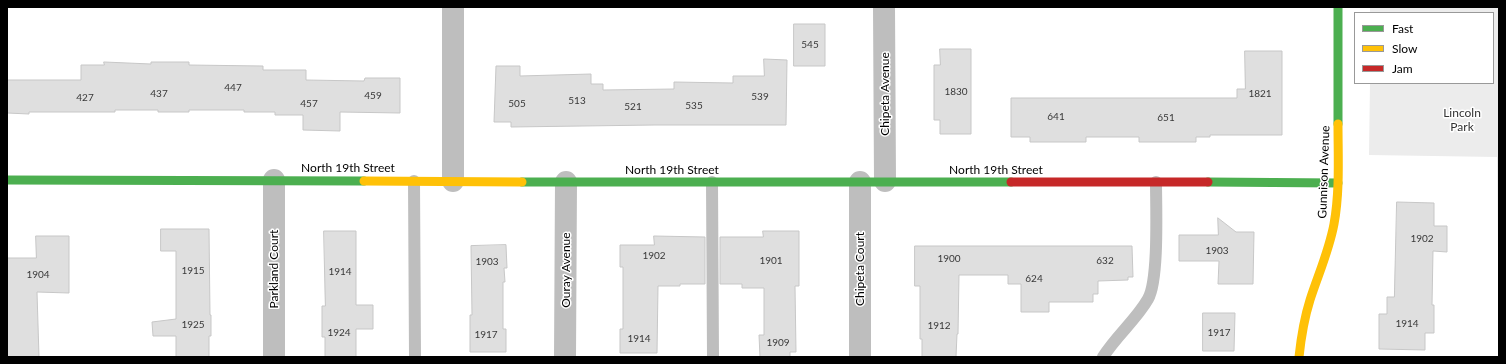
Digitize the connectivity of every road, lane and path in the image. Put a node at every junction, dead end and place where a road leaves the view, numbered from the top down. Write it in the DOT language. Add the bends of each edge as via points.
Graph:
graph roads {
  1 [pos="453,7"];
  2 [pos="884,7"];
  3 [pos="1338,7"];
  4 [pos="7,180"];
  5 [pos="274,180"];
  6 [pos="414,181"];
  7 [pos="453,181"];
  8 [pos="885,181"];
  9 [pos="566,182"];
  10 [pos="712,182"];
  11 [pos="860,182"];
  12 [pos="1156,182"];
  13 [pos="1338,183"];
  14 [pos="274,357"];
  15 [pos="415,357"];
  16 [pos="565,357"];
  17 [pos="713,357"];
  18 [pos="860,357"];
  19 [pos="1103,357"];
  20 [pos="1299,357"];
  1 -- 7 [label="street"];
  2 -- 8 [label="street, Chipeta Avenue"];
  3 -- 13 [label="street, Gunnison Avenue"];
  4 -- 5 [label="street, North 19th Street"];
  5 -- 6 [label="street, North 19th Street"];
  5 -- 14 [label="street, Parkland Court"];
  6 -- 7 [label="street, North 19th Street"];
  6 -- 15 [label="lane"];
  7 -- 9 [label="street, North 19th Street"];
  8 -- 11 [label="street, North 19th Street"];
  8 -- 12 [label="street, North 19th Street"];
  9 -- 10 [label="street, North 19th Street"];
  9 -- 16 [label="street, Ouray Avenue"];
  10 -- 11 [label="street, North 19th Street"];
  10 -- 17 [label="lane"];
  11 -- 18 [label="street, Chipeta Court"];
  12 -- 13 [label="street, North 19th Street"];
  12 -- 19 [label="lane" via="1155,253 1149,297 1139,314"];
  13 -- 20 [label="street, Gunnison Avenue" via="1334,224 1326,259 1300,335"];
}
